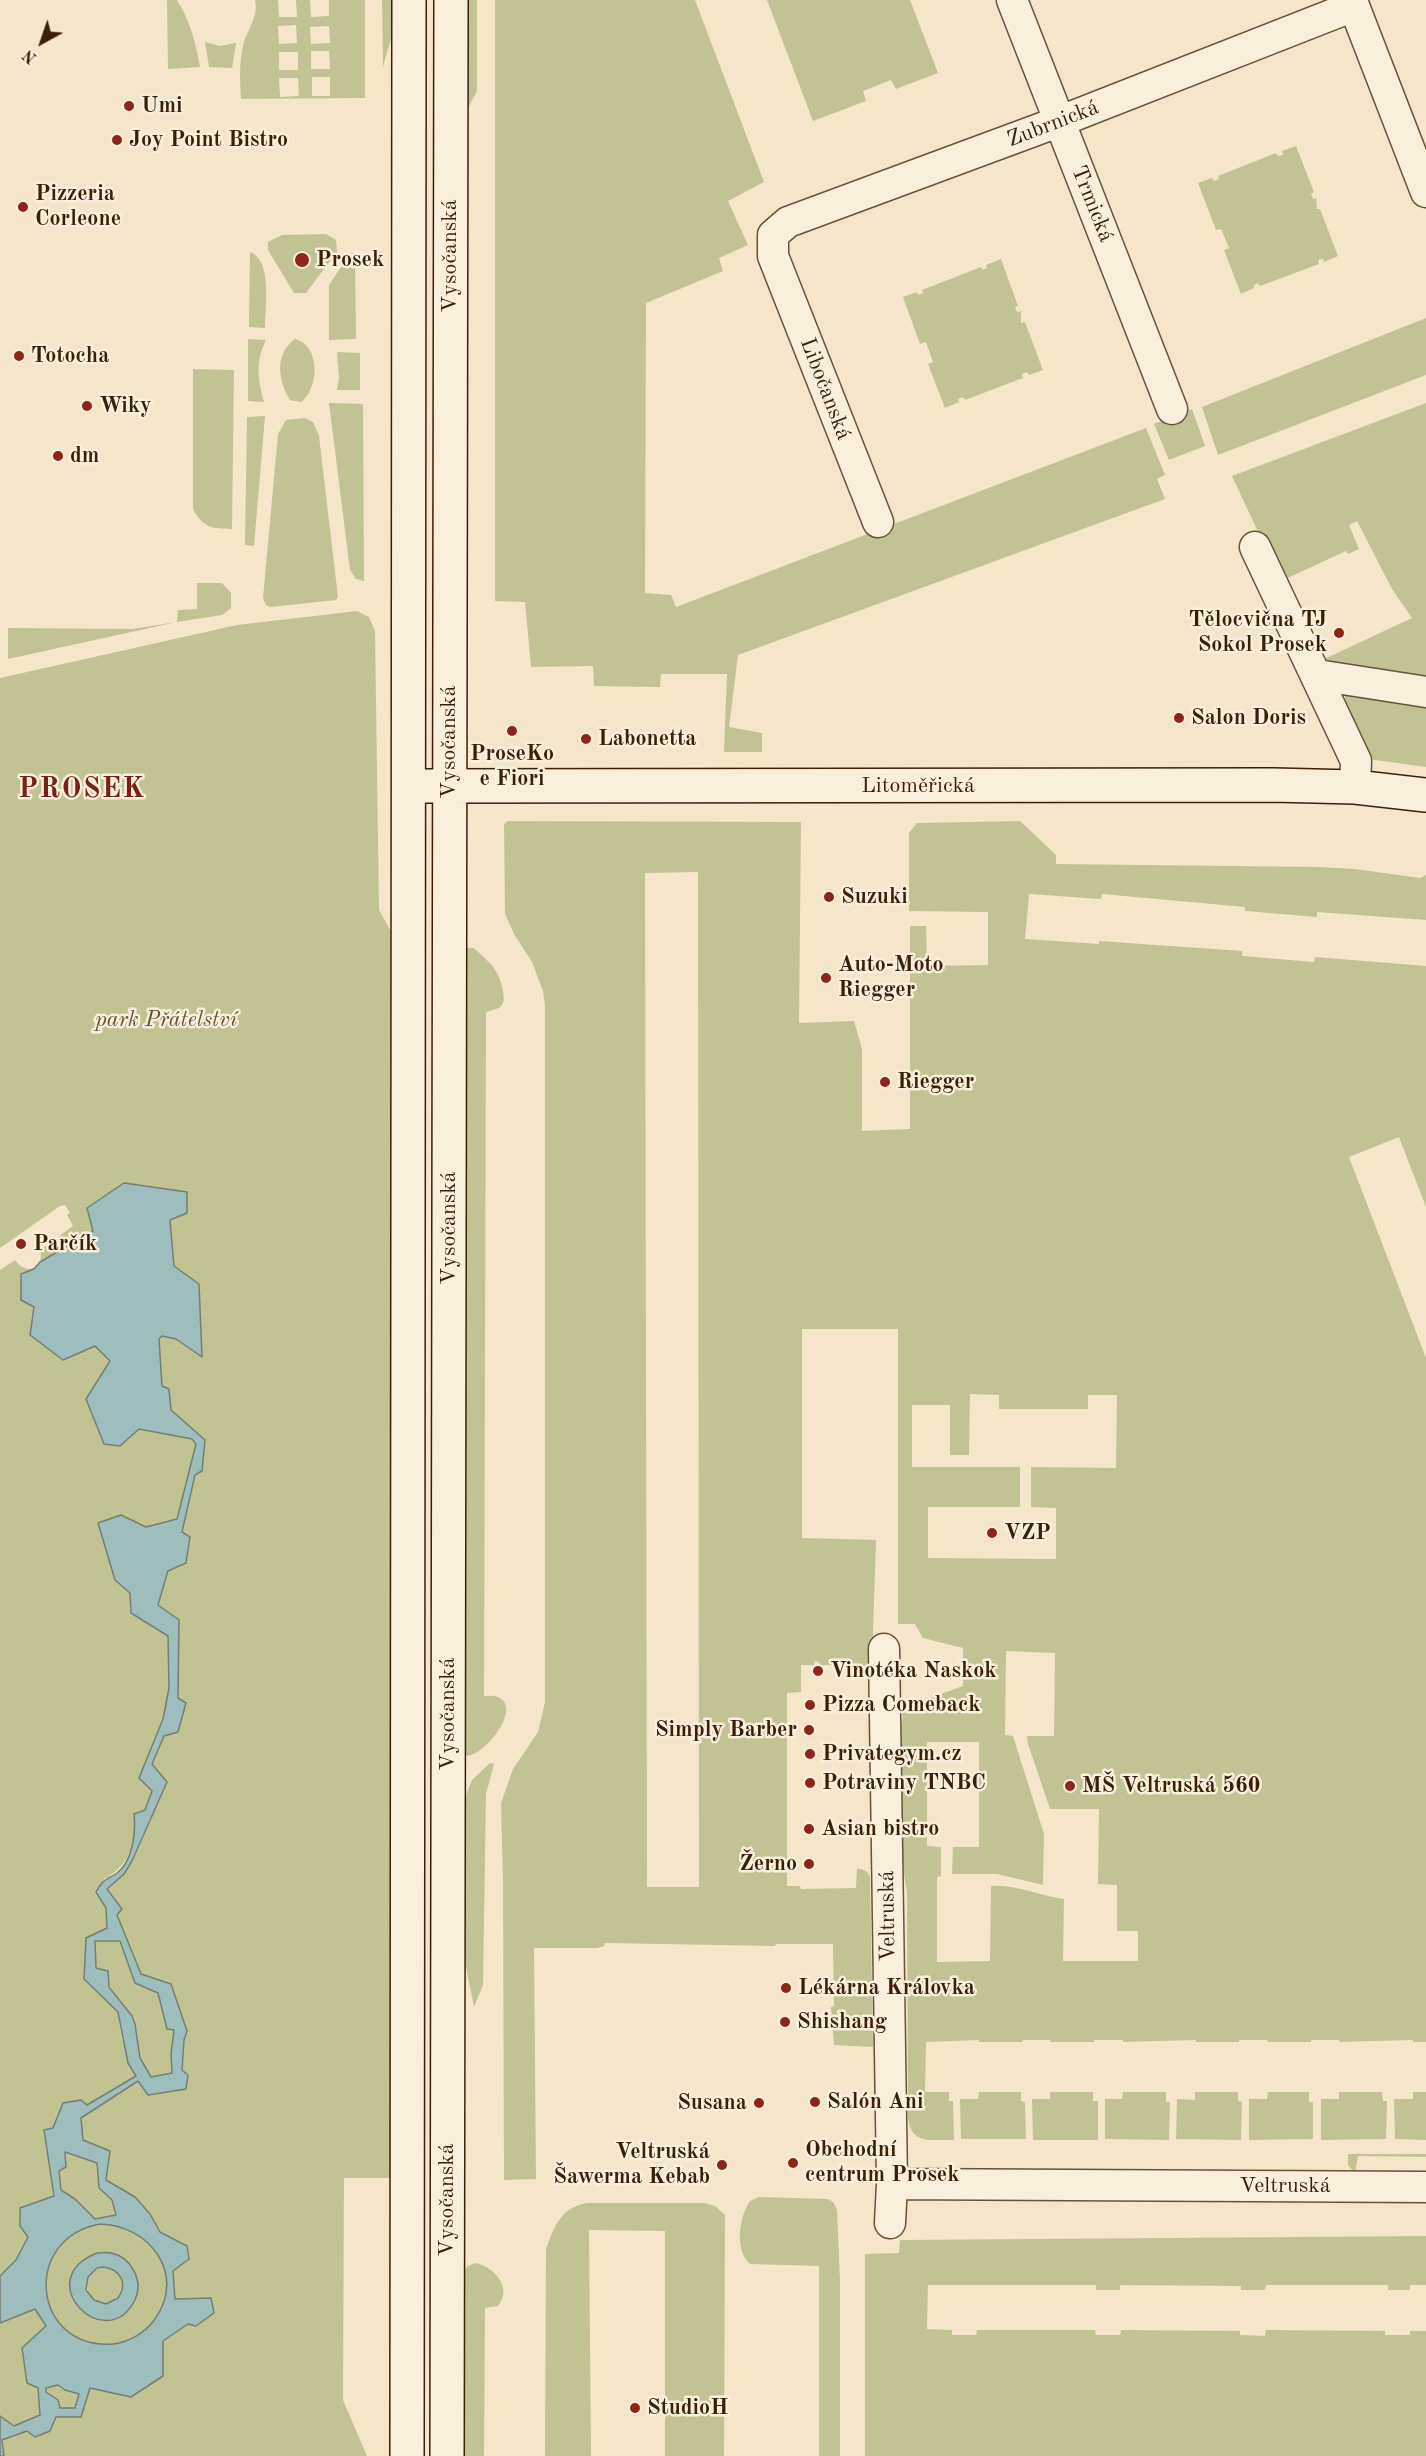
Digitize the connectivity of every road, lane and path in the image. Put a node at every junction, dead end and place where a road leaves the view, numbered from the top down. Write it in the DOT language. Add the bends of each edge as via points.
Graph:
graph roads {
  1 [pos="409,0"];
  2 [pos="451,0"];
  3 [pos="1012,0"];
  4 [pos="1058,122"];
  5 [pos="1426,192"];
  6 [pos="773,256"];
  7 [pos="1172,409"];
  8 [pos="878,522"];
  9 [pos="1255,547"];
  10 [pos="1317,675"];
  11 [pos="1426,692"];
  12 [pos="410,785"];
  13 [pos="449,786"];
  14 [pos="1355,787"];
  15 [pos="1426,795"];
  16 [pos="884,1649"];
  17 [pos="892,2184"];
  18 [pos="1426,2187"];
  19 [pos="890,2223"];
  20 [pos="407,2456"];
  21 [pos="447,2456"];
  1 -- 12 [label="main road, Vysočanská"];
  2 -- 13 [label="main road, Vysočanská"];
  3 -- 4 [label="street, Trmická"];
  4 -- 5 [label="street, Zubrnická" via="1354,6"];
  4 -- 6 [label="street, Zubrnická" via="788,222 773,235"];
  4 -- 7 [label="street, Trmická"];
  6 -- 8 [label="street, Libočanská"];
  9 -- 10 [label="street"];
  10 -- 11 [label="street"];
  10 -- 14 [label="street" via="1356,761"];
  12 -- 13 [label="main road, Litoměřická"];
  12 -- 20 [label="main road, Vysočanská"];
  13 -- 14 [label="main road, Litoměřická"];
  13 -- 21 [label="main road, Vysočanská"];
  14 -- 15 [label="main road, Litoměřická"];
  16 -- 17 [label="street, Veltruská"];
  17 -- 18 [label="street, Veltruská"];
  17 -- 19 [label="street, Veltruská"];
}
